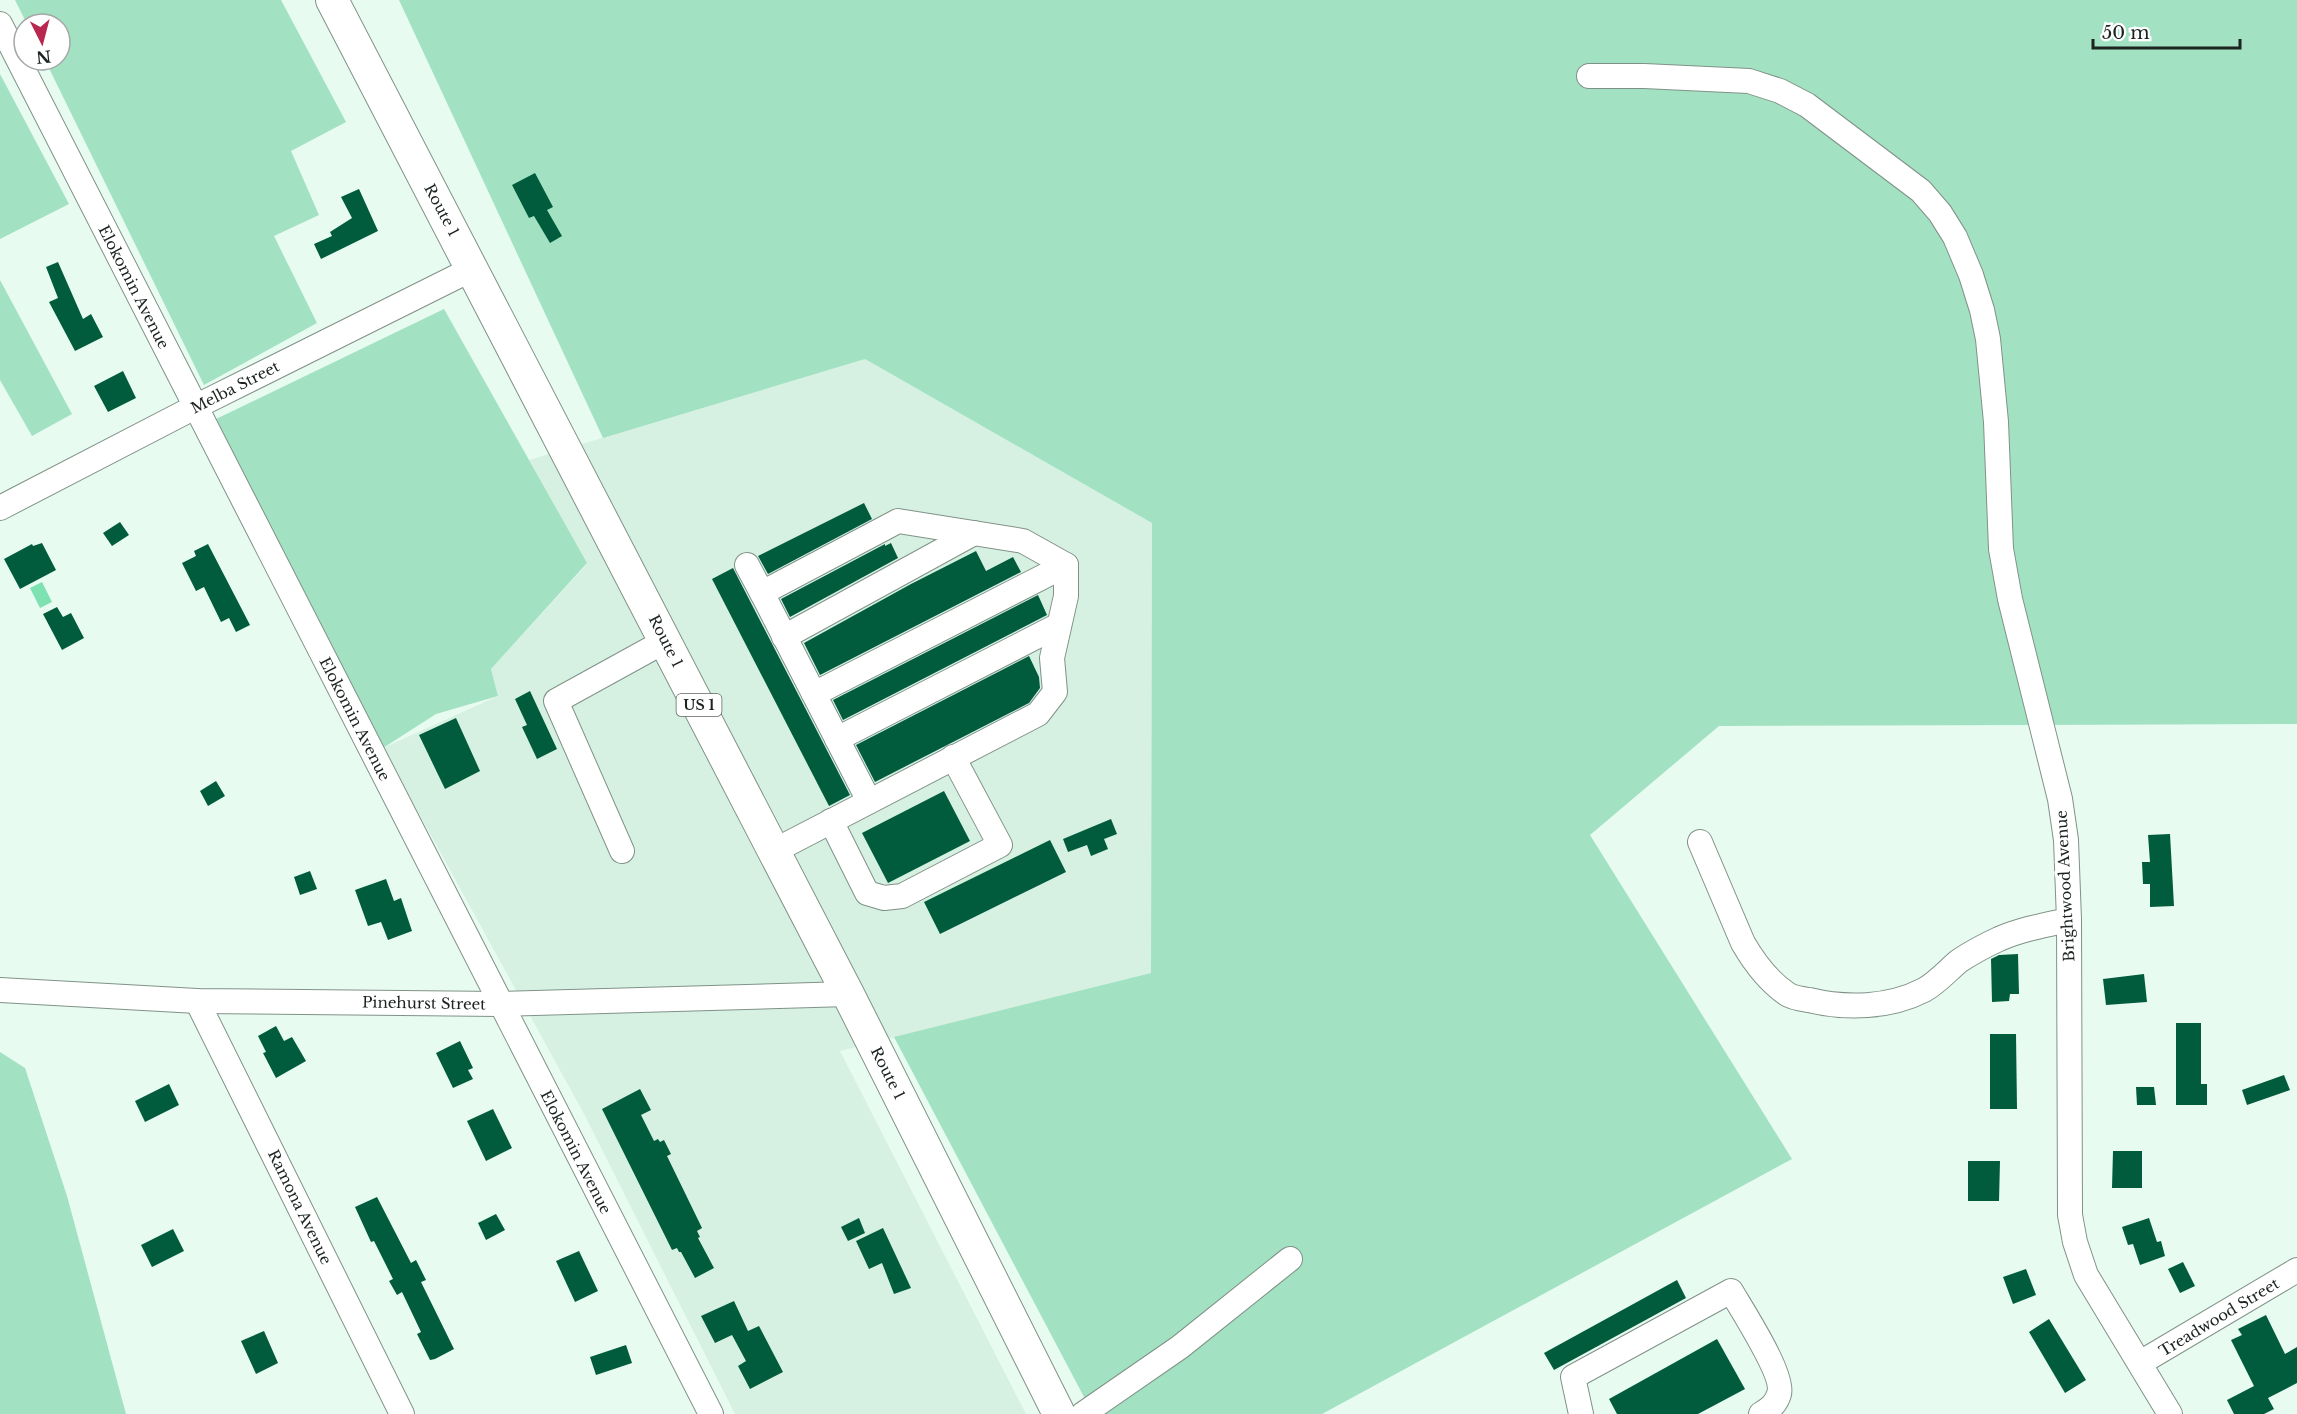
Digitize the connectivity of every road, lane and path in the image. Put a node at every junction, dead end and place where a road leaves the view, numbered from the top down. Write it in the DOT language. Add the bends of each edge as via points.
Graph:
graph roads {
  1 [pos="332,0"];
  2 [pos="0,24"];
  3 [pos="1589,76"];
  4 [pos="472,269"];
  5 [pos="195,407"];
  6 [pos="0,508"];
  7 [pos="974,533"];
  8 [pos="747,565"];
  9 [pos="1066,565"];
  10 [pos="762,593"];
  11 [pos="1059,625"];
  12 [pos="784,637"];
  13 [pos="665,641"];
  14 [pos="814,694"];
  15 [pos="837,739"];
  16 [pos="953,758"];
  17 [pos="869,801"];
  18 [pos="831,821"];
  19 [pos="1700,842"];
  20 [pos="622,851"];
  21 [pos="774,851"];
  22 [pos="2069,920"];
  23 [pos="0,990"];
  24 [pos="848,994"];
  25 [pos="196,1001"];
  26 [pos="500,1004"];
  27 [pos="1290,1259"];
  28 [pos="2297,1270"];
  29 [pos="2140,1363"];
  30 [pos="402,1414"];
  31 [pos="711,1414"];
  32 [pos="1059,1414"];
  33 [pos="1083,1414"];
  34 [pos="1581,1414"];
  35 [pos="1761,1414"];
  36 [pos="2170,1414"];
  1 -- 4 [label="main road, Route 1 / US 1"];
  2 -- 5 [label="street, Elokomin Avenue"];
  3 -- 22 [label="street, Brightwood Avenue" via="1749,81 1780,91 1807,105 1921,191 1954,237 1971,274 1988,339 2001,549 2060,799"];
  4 -- 5 [label="street, Melba Street"];
  4 -- 13 [label="main road, Route 1 / US 1"];
  5 -- 6 [label="street, Melba Street"];
  5 -- 26 [label="street, Elokomin Avenue"];
  7 -- 9 [label="street" via="1023,541"];
  7 -- 10 [label="street" via="898,521"];
  7 -- 12 [label="street"];
  8 -- 10 [label="street"];
  9 -- 11 [label="street" via="1066,596"];
  9 -- 14 [label="street"];
  10 -- 12 [label="street"];
  11 -- 15 [label="street"];
  11 -- 16 [label="street" via="1052,658 1055,692 1038,714"];
  12 -- 14 [label="street"];
  13 -- 20 [label="street" via="556,701"];
  13 -- 21 [label="main road, Route 1 / US 1"];
  14 -- 15 [label="street"];
  15 -- 17 [label="street"];
  16 -- 17 [label="street"];
  16 -- 18 [label="street" via="999,845 970,861 902,896 874,897 867,893"];
  17 -- 18 [label="street"];
  18 -- 21 [label="street"];
  19 -- 22 [label="street" via="1751,956 1788,995 1824,1004 1861,1006 1908,997 1999,939"];
  21 -- 24 [label="main road, Route 1 / US 1"];
  22 -- 29 [label="street, Brightwood Avenue" via="2070,1215 2086,1275"];
  23 -- 25 [label="street, Pinehurst Street"];
  24 -- 26 [label="street, Pinehurst Street"];
  24 -- 32 [label="main road, Route 1 / US 1"];
  25 -- 26 [label="street, Pinehurst Street"];
  25 -- 30 [label="street, Ramona Avenue"];
  26 -- 31 [label="street, Elokomin Avenue"];
  27 -- 33 [label="street" via="1180,1347"];
  28 -- 29 [label="street, Treadwood Street"];
  29 -- 36 [label="street, Brightwood Avenue"];
  34 -- 35 [label="street" via="1573,1377 1731,1292 1777,1372 1780,1392 1772,1407"];
}
